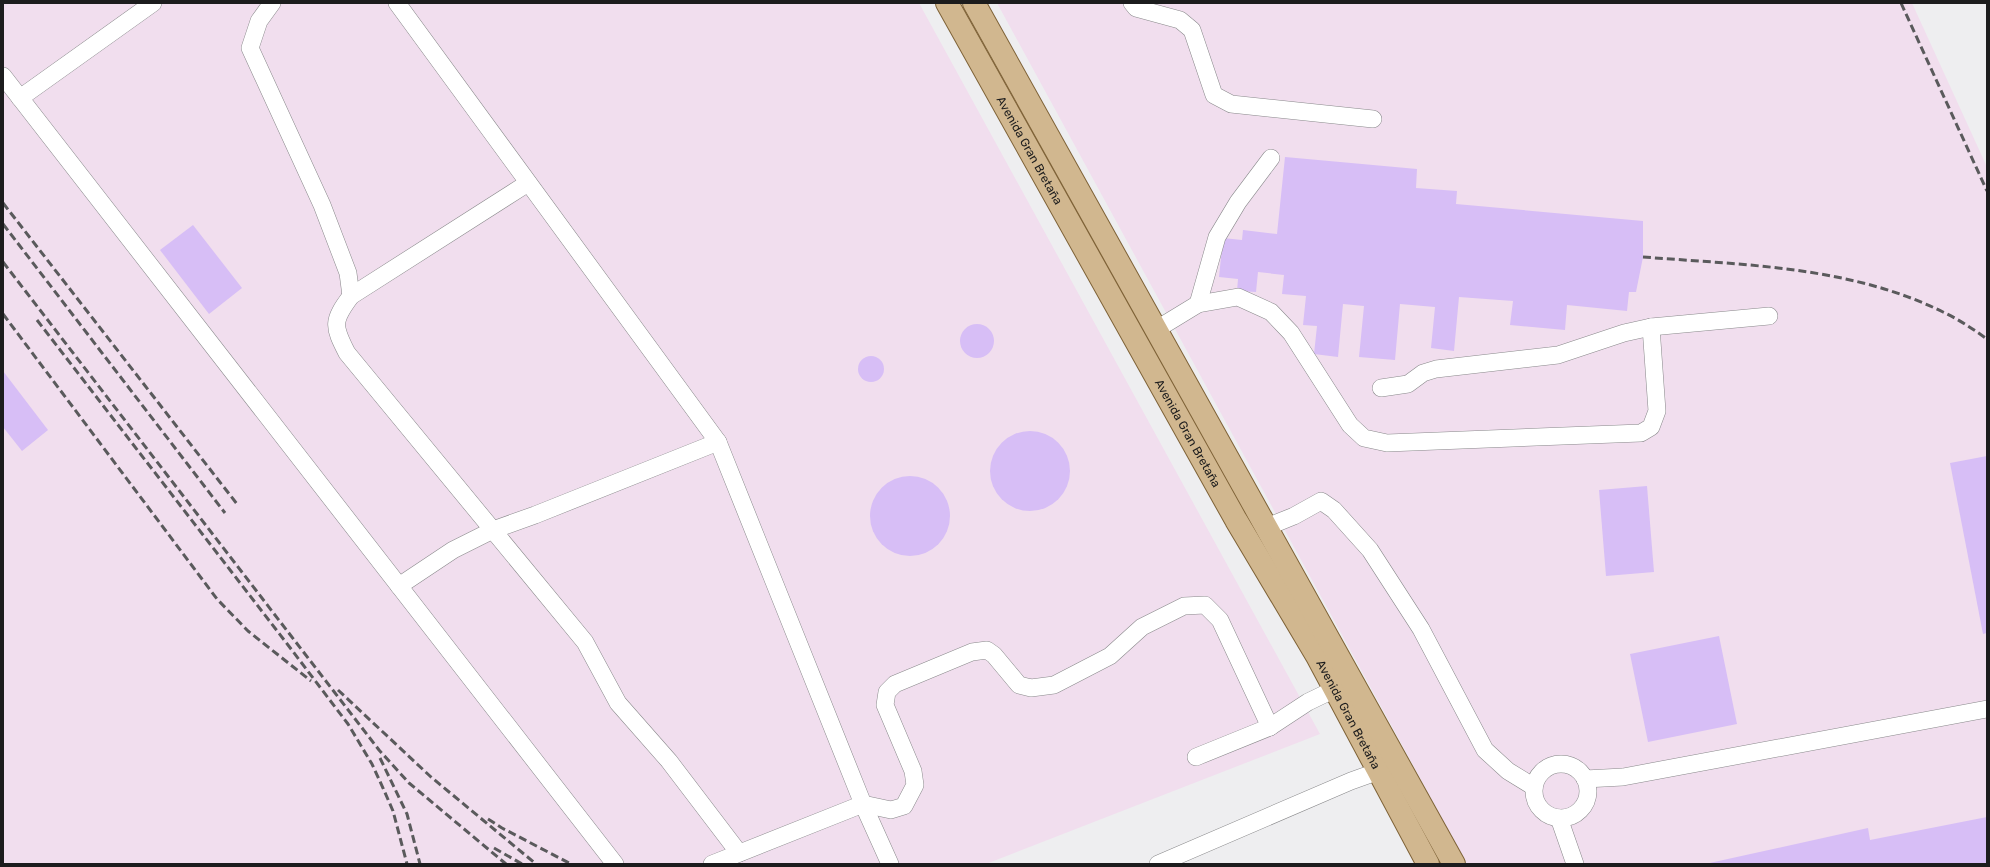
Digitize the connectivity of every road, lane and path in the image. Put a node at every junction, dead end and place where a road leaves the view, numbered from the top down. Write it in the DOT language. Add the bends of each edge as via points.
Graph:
graph roads {
  1 [pos="153,3"];
  2 [pos="272,3"];
  3 [pos="397,3"];
  4 [pos="947,3"];
  5 [pos="974,3"];
  6 [pos="1132,3"];
  7 [pos="3,76"];
  8 [pos="20,98"];
  9 [pos="1373,119"];
  10 [pos="1271,158"];
  11 [pos="528,183"];
  12 [pos="351,296"];
  13 [pos="1198,304"];
  14 [pos="1769,316"];
  15 [pos="1651,327"];
  16 [pos="1157,329"];
  17 [pos="1381,388"];
  18 [pos="718,442"];
  19 [pos="1267,527"];
  20 [pos="493,530"];
  21 [pos="399,586"];
  22 [pos="1335,689"];
  23 [pos="1987,708"];
  24 [pos="1270,727"];
  25 [pos="1196,757"];
  26 [pos="1379,771"];
  27 [pos="1586,779"];
  28 [pos="1534,787"];
  29 [pos="863,804"];
  30 [pos="1559,818"];
  31 [pos="739,853"];
  32 [pos="614,864"];
  33 [pos="712,864"];
  34 [pos="890,864"];
  35 [pos="1158,864"];
  36 [pos="1428,864"];
  37 [pos="1454,864"];
  38 [pos="1575,864"];
  1 -- 8 [label="lane"];
  2 -- 12 [label="lane" via="259,21 250,48 322,205 348,273"];
  3 -- 11 [label="lane"];
  4 -- 22 [label="main road, Avenida Gran Bretaña" via="1236,520"];
  5 -- 16 [label="main road, Avenida Gran Bretaña"];
  6 -- 9 [label="lane" via="1136,8 1180,20 1192,30 1214,95 1231,104"];
  7 -- 8 [label="lane"];
  8 -- 21 [label="lane"];
  10 -- 13 [label="lane" via="1238,202 1217,238"];
  11 -- 12 [label="lane"];
  11 -- 18 [label="lane"];
  12 -- 20 [label="lane" via="338,313 337,333 348,354"];
  13 -- 15 [label="lane" via="1238,297 1271,312 1291,333 1350,425 1364,438 1387,443 1641,433 1651,427 1657,411"];
  13 -- 16 [label="lane"];
  14 -- 15 [label="lane"];
  15 -- 17 [label="lane" via="1624,333 1558,355 1436,369 1423,373 1408,384"];
  16 -- 19 [label="main road, Avenida Gran Bretaña"];
  18 -- 20 [label="lane"];
  18 -- 29 [label="lane"];
  19 -- 28 [label="lane" via="1321,501 1334,510 1370,550 1421,629 1485,750 1508,771"];
  19 -- 37 [label="main road, Avenida Gran Bretaña"];
  20 -- 21 [label="lane" via="454,550"];
  20 -- 31 [label="lane" via="585,642 618,703 669,761"];
  21 -- 32 [label="lane"];
  22 -- 24 [label="lane" via="1308,702"];
  22 -- 26 [label="main road, Avenida Gran Bretaña"];
  23 -- 27 [label="lane" via="1623,777"];
  24 -- 25 [label="lane"];
  24 -- 29 [label="lane" via="1220,620 1205,605 1184,606 1142,626 1110,656 1054,685 1031,688 1019,685 987,650 972,652 895,684 887,692 884,705 913,772 915,785 904,806 891,810"];
  26 -- 35 [label="lane"];
  26 -- 36 [label="main road, Avenida Gran Bretaña"];
  27 -- 28 [label="lane" via="1578,770 1568,765 1557,764 1546,768 1538,776"];
  27 -- 30 [label="lane" via="1586,801 1580,810 1570,817"];
  28 -- 30 [label="lane" via="1535,798 1540,808 1548,815"];
  29 -- 31 [label="lane"];
  29 -- 34 [label="lane"];
  30 -- 38 [label="lane"];
  31 -- 33 [label="lane"];
}
